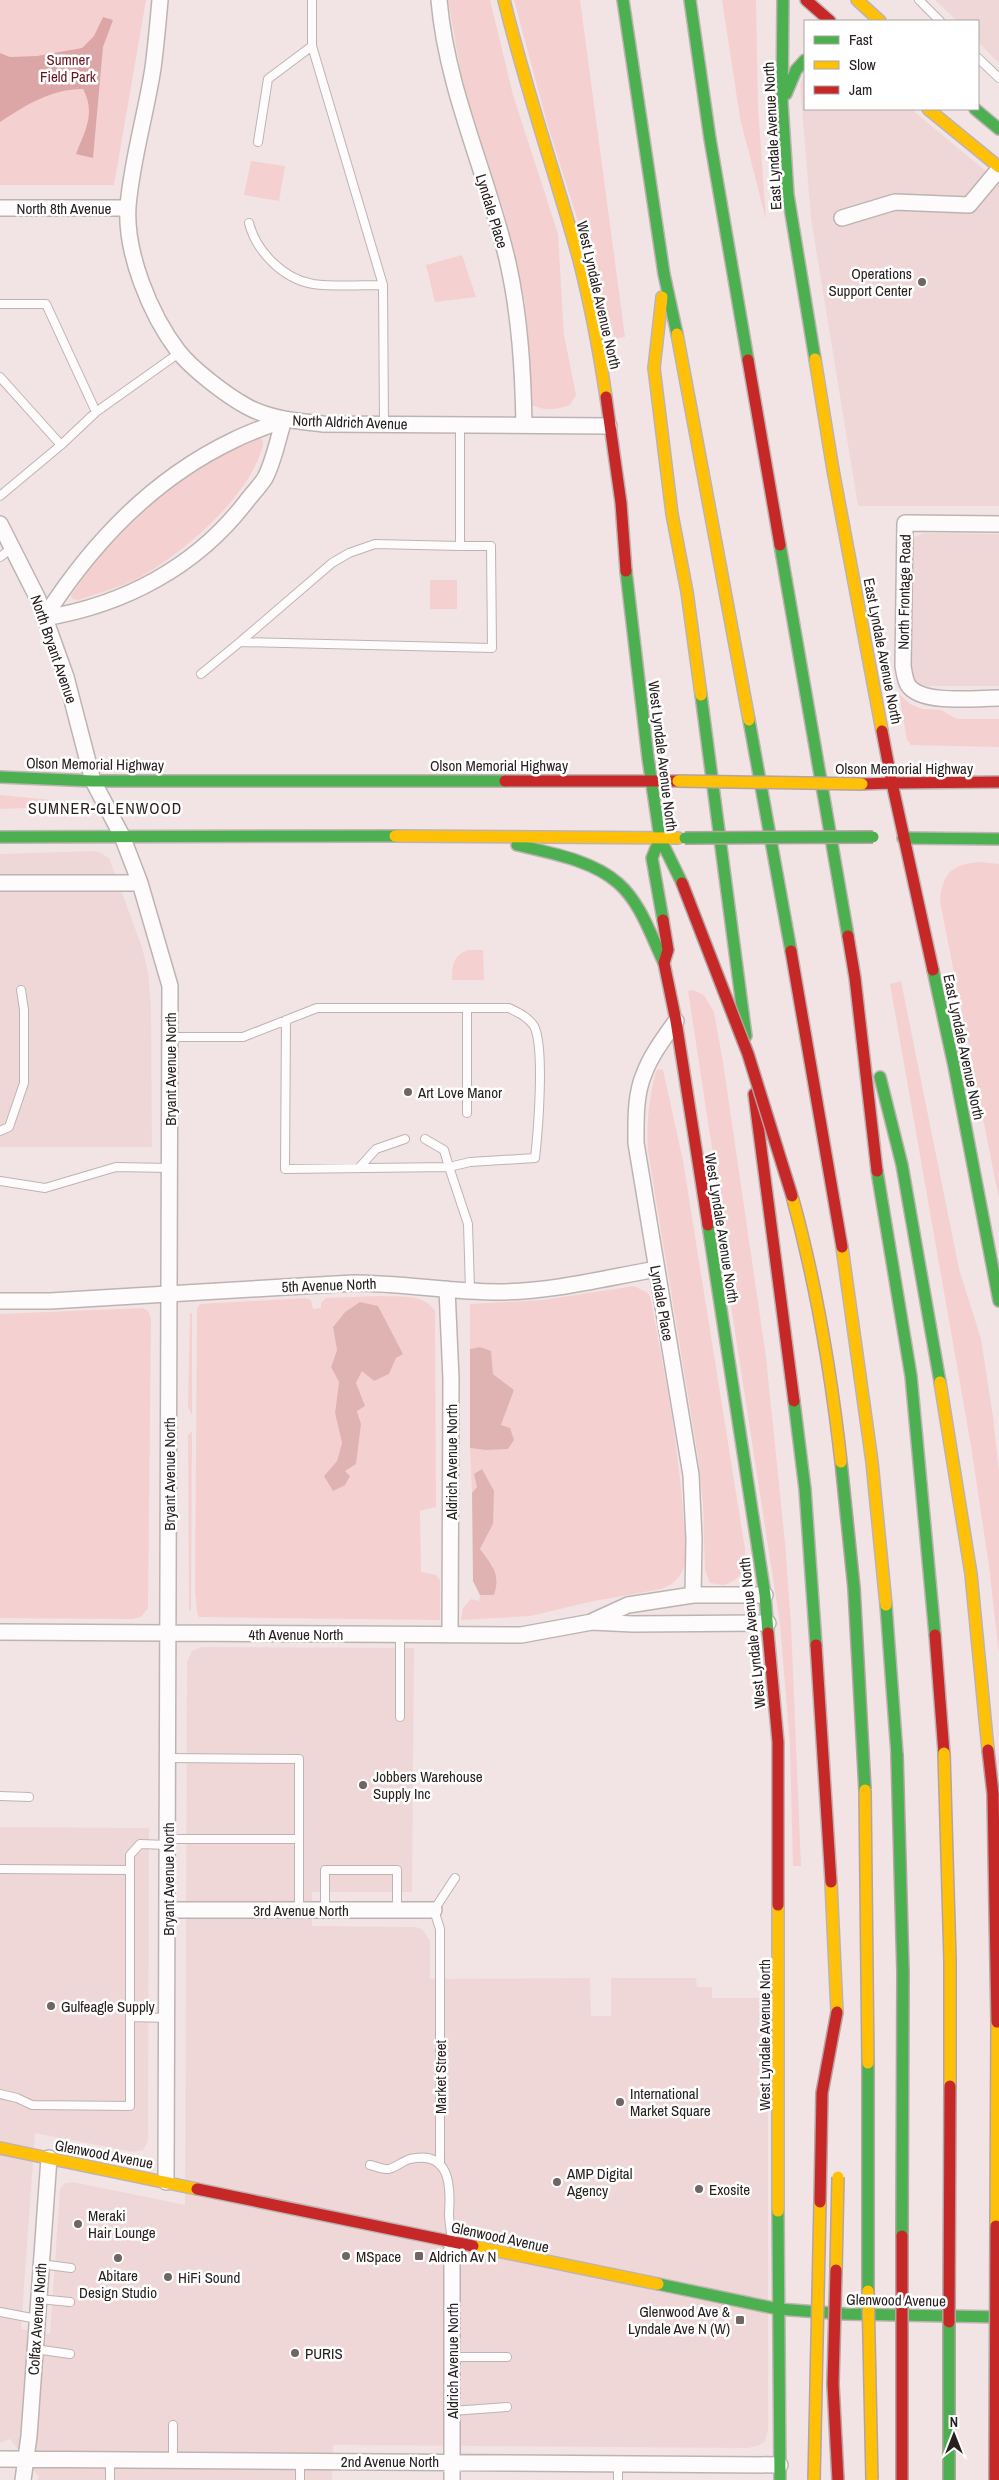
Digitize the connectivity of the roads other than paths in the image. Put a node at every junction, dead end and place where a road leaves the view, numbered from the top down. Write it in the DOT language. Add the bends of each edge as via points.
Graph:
graph roads {
  1 [pos="160,0"];
  2 [pos="312,0"];
  3 [pos="439,0"];
  4 [pos="504,0"];
  5 [pos="623,0"];
  6 [pos="690,0"];
  7 [pos="782,0"];
  8 [pos="806,0"];
  9 [pos="856,0"];
  10 [pos="918,0"];
  11 [pos="829,20"];
  12 [pos="879,20"];
  13 [pos="939,20"];
  14 [pos="312,46"];
  15 [pos="979,59"];
  16 [pos="804,61"];
  17 [pos="999,78"];
  18 [pos="782,103"];
  19 [pos="929,110"];
  20 [pos="977,110"];
  21 [pos="999,129"];
  22 [pos="258,142"];
  23 [pos="999,168"];
  24 [pos="0,208"];
  25 [pos="128,208"];
  26 [pos="842,218"];
  27 [pos="249,223"];
  28 [pos="664,274"];
  29 [pos="382,285"];
  30 [pos="0,304"];
  31 [pos="179,353"];
  32 [pos="0,377"];
  33 [pos="96,412"];
  34 [pos="284,420"];
  35 [pos="384,424"];
  36 [pos="460,425"];
  37 [pos="524,425"];
  38 [pos="609,426"];
  39 [pos="61,445"];
  40 [pos="0,496"];
  41 [pos="0,524"];
  42 [pos="999,524"];
  43 [pos="460,546"];
  44 [pos="6,553"];
  45 [pos="44,618"];
  46 [pos="240,642"];
  47 [pos="201,674"];
  48 [pos="999,698"];
  49 [pos="0,777"];
  50 [pos="651,780"];
  51 [pos="93,781"];
  52 [pos="999,782"];
  53 [pos="892,783"];
  54 [pos="122,836"];
  55 [pos="486,836"];
  56 [pos="0,837"];
  57 [pos="660,838"];
  58 [pos="903,838"];
  59 [pos="999,839"];
  60 [pos="0,882"];
  61 [pos="140,883"];
  62 [pos="664,963"];
  63 [pos="855,978"];
  64 [pos="21,990"];
  65 [pos="467,1008"];
  66 [pos="286,1020"];
  67 [pos="676,1022"];
  68 [pos="171,1037"];
  69 [pos="467,1113"];
  70 [pos="0,1131"];
  71 [pos="405,1139"];
  72 [pos="425,1139"];
  73 [pos="449,1167"];
  74 [pos="170,1168"];
  75 [pos="359,1168"];
  76 [pos="0,1181"];
  77 [pos="657,1270"];
  78 [pos="447,1289"];
  79 [pos="470,1289"];
  80 [pos="170,1293"];
  81 [pos="0,1301"];
  82 [pos="999,1301"];
  83 [pos="693,1594"];
  84 [pos="765,1594"];
  85 [pos="592,1622"];
  86 [pos="768,1623"];
  87 [pos="0,1632"];
  88 [pos="168,1633"];
  89 [pos="400,1634"];
  90 [pos="450,1635"];
  91 [pos="400,1718"];
  92 [pos="168,1758"];
  93 [pos="0,1796"];
  94 [pos="28,1797"];
  95 [pos="299,1838"];
  96 [pos="168,1842"];
  97 [pos="0,1869"];
  98 [pos="130,1870"];
  99 [pos="455,1878"];
  100 [pos="168,1910"];
  101 [pos="299,1910"];
  102 [pos="326,1910"];
  103 [pos="397,1910"];
  104 [pos="434,1910"];
  105 [pos="837,2012"];
  106 [pos="130,2018"];
  107 [pos="168,2018"];
  108 [pos="837,2076"];
  109 [pos="0,2094"];
  110 [pos="0,2148"];
  111 [pos="49,2158"];
  112 [pos="838,2162"];
  113 [pos="370,2165"];
  114 [pos="440,2165"];
  115 [pos="166,2182"];
  116 [pos="452,2242"];
  117 [pos="41,2264"];
  118 [pos="71,2268"];
  119 [pos="39,2299"];
  120 [pos="70,2302"];
  121 [pos="778,2310"];
  122 [pos="0,2312"];
  123 [pos="999,2317"];
  124 [pos="38,2319"];
  125 [pos="35,2349"];
  126 [pos="70,2354"];
  127 [pos="452,2357"];
  128 [pos="507,2357"];
  129 [pos="507,2407"];
  130 [pos="452,2411"];
  131 [pos="173,2425"];
  132 [pos="0,2459"];
  133 [pos="26,2459"];
  134 [pos="110,2460"];
  135 [pos="173,2460"];
  136 [pos="300,2461"];
  137 [pos="452,2461"];
  138 [pos="618,2463"];
  139 [pos="780,2472"];
  140 [pos="23,2480"];
  141 [pos="110,2480"];
  142 [pos="300,2480"];
  143 [pos="452,2480"];
  144 [pos="618,2480"];
  145 [pos="814,2480"];
  146 [pos="838,2480"];
  147 [pos="872,2480"];
  148 [pos="902,2480"];
  149 [pos="949,2480"];
  150 [pos="995,2480"];
  1 -- 25 [label="street, North Aldrich Avenue" via="152,69"];
  2 -- 14 [label="lane"];
  3 -- 37 [label="street, Lyndale Place" via="451,75 508,263 522,357"];
  4 -- 38 [label="main road, West Lyndale Avenue North" via="519,62 578,257 598,346"];
  5 -- 28 [label="main road"];
  6 -- 63 [label="main road" via="710,139"];
  7 -- 18 [label="main road, East Lyndale Avenue North"];
  8 -- 11 [label="main road"];
  9 -- 12 [label="main road"];
  10 -- 13 [label="lane"];
  14 -- 22 [label="lane" via="268,79"];
  14 -- 29 [label="lane"];
  15 -- 17 [label="lane"];
  16 -- 18 [label="main road" via="796,70"];
  18 -- 53 [label="main road, East Lyndale Avenue North" via="788,195 833,470"];
  19 -- 23 [label="main road"];
  20 -- 21 [label="main road"];
  23 -- 26 [label="street" via="969,205 895,202"];
  24 -- 25 [label="street, North 8th Avenue"];
  25 -- 31 [label="street, North Aldrich Avenue" via="132,244 142,285 160,324"];
  27 -- 29 [label="lane" via="259,249 287,274 312,284"];
  28 -- 105 [label="main road" via="654,368 672,514 688,592 798,1430 814,1598"];
  28 -- 148 [label="main road, bridge" via="687,382 837,1214 868,1425 886,1598 897,1754 902,1972"];
  29 -- 35 [label="lane"];
  30 -- 33 [label="lane" via="46,304"];
  31 -- 33 [label="lane"];
  31 -- 34 [label="street, North Aldrich Avenue" via="246,406"];
  32 -- 39 [label="lane"];
  33 -- 39 [label="lane"];
  34 -- 35 [label="street, North Aldrich Avenue"];
  34 -- 45 [label="street" via="233,440 146,496 73,575"];
  34 -- 45 [label="street" via="265,477 228,525 185,563 130,594 84,611"];
  35 -- 36 [label="street, North Aldrich Avenue"];
  36 -- 37 [label="street, North Aldrich Avenue"];
  36 -- 43 [label="lane"];
  37 -- 38 [label="street, North Aldrich Avenue"];
  38 -- 50 [label="main road, West Lyndale Avenue North" via="621,503 629,606"];
  39 -- 40 [label="lane"];
  41 -- 44 [label="street, North Bryant Avenue"];
  42 -- 48 [label="street, North Frontage Road" via="905,523 902,666 908,685 930,698"];
  43 -- 46 [label="lane" via="375,544 349,553 332,563"];
  43 -- 46 [label="lane" via="492,546 492,648"];
  44 -- 45 [label="street, North Bryant Avenue" via="26,572"];
  45 -- 51 [label="street, North Bryant Avenue" via="66,677"];
  46 -- 47 [label="lane"];
  49 -- 51 [label="main road, Olson Memorial Highway"];
  50 -- 51 [label="main road, Olson Memorial Highway"];
  50 -- 53 [label="main road, Olson Memorial Highway, bridge"];
  50 -- 57 [label="main road, West Lyndale Avenue North"];
  51 -- 54 [label="street, Bryant Avenue North"];
  52 -- 53 [label="main road, Olson Memorial Highway"];
  53 -- 58 [label="main road, East Lyndale Avenue North"];
  54 -- 55 [label="main road"];
  54 -- 56 [label="main road"];
  54 -- 61 [label="street, Bryant Avenue North"];
  55 -- 57 [label="main road"];
  55 -- 62 [label="main road" via="567,859 617,882 638,912"];
  57 -- 58 [label="main road, bridge"];
  57 -- 62 [label="main road, West Lyndale Avenue North" via="652,858 668,950"];
  57 -- 147 [label="main road, bridge" via="682,883 747,1046 778,1140 826,1349 859,1672 866,1843 868,2366"];
  58 -- 59 [label="main road"];
  58 -- 82 [label="main road, East Lyndale Avenue North" via="954,1066"];
  60 -- 61 [label="street"];
  61 -- 68 [label="street, Bryant Avenue North" via="170,986"];
  62 -- 67 [label="main road, West Lyndale Avenue North"];
  63 -- 149 [label="main road, bridge" via="877,1169 910,1376 934,1610 944,1753 950,1960"];
  63 -- 150 [label="main road, bridge" via="902,1165 947,1416 971,1574 993,1794 997,1944"];
  64 -- 70 [label="lane" via="24,1083 9,1127"];
  65 -- 66 [label="lane" via="317,1008"];
  65 -- 69 [label="lane"];
  65 -- 73 [label="lane" via="509,1008 523,1015 534,1027 539,1057 540,1111 535,1158 470,1162"];
  66 -- 68 [label="lane" via="243,1037"];
  66 -- 75 [label="lane" via="285,1168"];
  67 -- 77 [label="street, Lyndale Place" via="652,1056 643,1076 636,1114 636,1143"];
  67 -- 84 [label="main road, West Lyndale Avenue North"];
  68 -- 74 [label="street, Bryant Avenue North"];
  71 -- 75 [label="lane" via="376,1149"];
  72 -- 73 [label="lane" via="444,1150"];
  73 -- 75 [label="lane"];
  73 -- 79 [label="lane" via="468,1224"];
  74 -- 76 [label="lane" via="116,1167 45,1188"];
  74 -- 80 [label="street, Bryant Avenue North"];
  77 -- 79 [label="street, 5th Avenue North" via="526,1290 497,1292"];
  77 -- 83 [label="street, Lyndale Place" via="691,1475"];
  78 -- 79 [label="street, 5th Avenue North"];
  78 -- 80 [label="street, 5th Avenue North" via="354,1283"];
  78 -- 90 [label="street, Aldrich Avenue North" via="451,1379"];
  80 -- 81 [label="street, 5th Avenue North"];
  80 -- 88 [label="street, Bryant Avenue North"];
  83 -- 84 [label="street, 4th Avenue North"];
  83 -- 85 [label="street, 4th Avenue North" via="628,1605"];
  84 -- 86 [label="main road, West Lyndale Avenue North"];
  85 -- 86 [label="street, 4th Avenue North"];
  85 -- 90 [label="street, 4th Avenue North" via="521,1635"];
  86 -- 121 [label="main road, West Lyndale Avenue North" via="778,1742"];
  87 -- 88 [label="street, 4th Avenue North"];
  88 -- 89 [label="street, 4th Avenue North"];
  88 -- 92 [label="street, Bryant Avenue North"];
  89 -- 90 [label="street, 4th Avenue North"];
  89 -- 91 [label="lane"];
  92 -- 95 [label="lane" via="299,1759"];
  92 -- 96 [label="street, Bryant Avenue North"];
  93 -- 94 [label="lane"];
  95 -- 96 [label="lane"];
  95 -- 101 [label="lane"];
  96 -- 98 [label="lane" via="140,1844 130,1855"];
  96 -- 100 [label="street, Bryant Avenue North"];
  97 -- 98 [label="lane"];
  98 -- 106 [label="lane"];
  99 -- 104 [label="lane"];
  100 -- 101 [label="street, 3rd Avenue North"];
  100 -- 107 [label="street, Bryant Avenue North"];
  101 -- 102 [label="street, 3rd Avenue North"];
  102 -- 103 [label="street, 3rd Avenue North"];
  102 -- 103 [label="lane" via="325,1870 397,1870"];
  103 -- 104 [label="street, 3rd Avenue North"];
  104 -- 114 [label="lane, Market Street" via="440,1929"];
  105 -- 108 [label="main road, bridge"];
  105 -- 145 [label="main road, bridge" via="822,2093"];
  106 -- 107 [label="lane"];
  106 -- 109 [label="lane" via="130,2106 32,2105"];
  107 -- 115 [label="street, Bryant Avenue North"];
  110 -- 111 [label="main road, Glenwood Avenue"];
  111 -- 115 [label="main road, Glenwood Avenue"];
  111 -- 117 [label="street, Colfax Avenue North"];
  112 -- 146 [label="main road, bridge" via="833,2384"];
  113 -- 114 [label="lane" via="389,2169 412,2158"];
  114 -- 116 [label="lane, Market Street" via="449,2179"];
  115 -- 116 [label="main road, Glenwood Avenue"];
  116 -- 121 [label="main road, Glenwood Avenue"];
  116 -- 127 [label="street, Aldrich Avenue North"];
  117 -- 118 [label="lane"];
  117 -- 119 [label="street, Colfax Avenue North"];
  119 -- 120 [label="lane"];
  119 -- 124 [label="street, Colfax Avenue North"];
  121 -- 123 [label="main road, Glenwood Avenue"];
  121 -- 139 [label="main road, West Lyndale Avenue North"];
  122 -- 124 [label="lane"];
  124 -- 125 [label="street, Colfax Avenue North"];
  125 -- 126 [label="lane"];
  125 -- 133 [label="street, Colfax Avenue North"];
  127 -- 128 [label="lane"];
  127 -- 130 [label="street, Aldrich Avenue North"];
  129 -- 130 [label="lane"];
  130 -- 137 [label="street, Aldrich Avenue North"];
  131 -- 135 [label="lane"];
  132 -- 133 [label="street, 2nd Avenue North"];
  133 -- 134 [label="street, 2nd Avenue North"];
  133 -- 140 [label="street, Colfax Avenue North"];
  134 -- 135 [label="street, 2nd Avenue North"];
  134 -- 141 [label="lane"];
  135 -- 136 [label="street, 2nd Avenue North"];
  136 -- 137 [label="street, 2nd Avenue North"];
  136 -- 142 [label="lane"];
  137 -- 138 [label="street, 2nd Avenue North"];
  137 -- 143 [label="street, Aldrich Avenue North"];
  138 -- 139 [label="street, 2nd Avenue North"];
  138 -- 144 [label="lane"];
}
